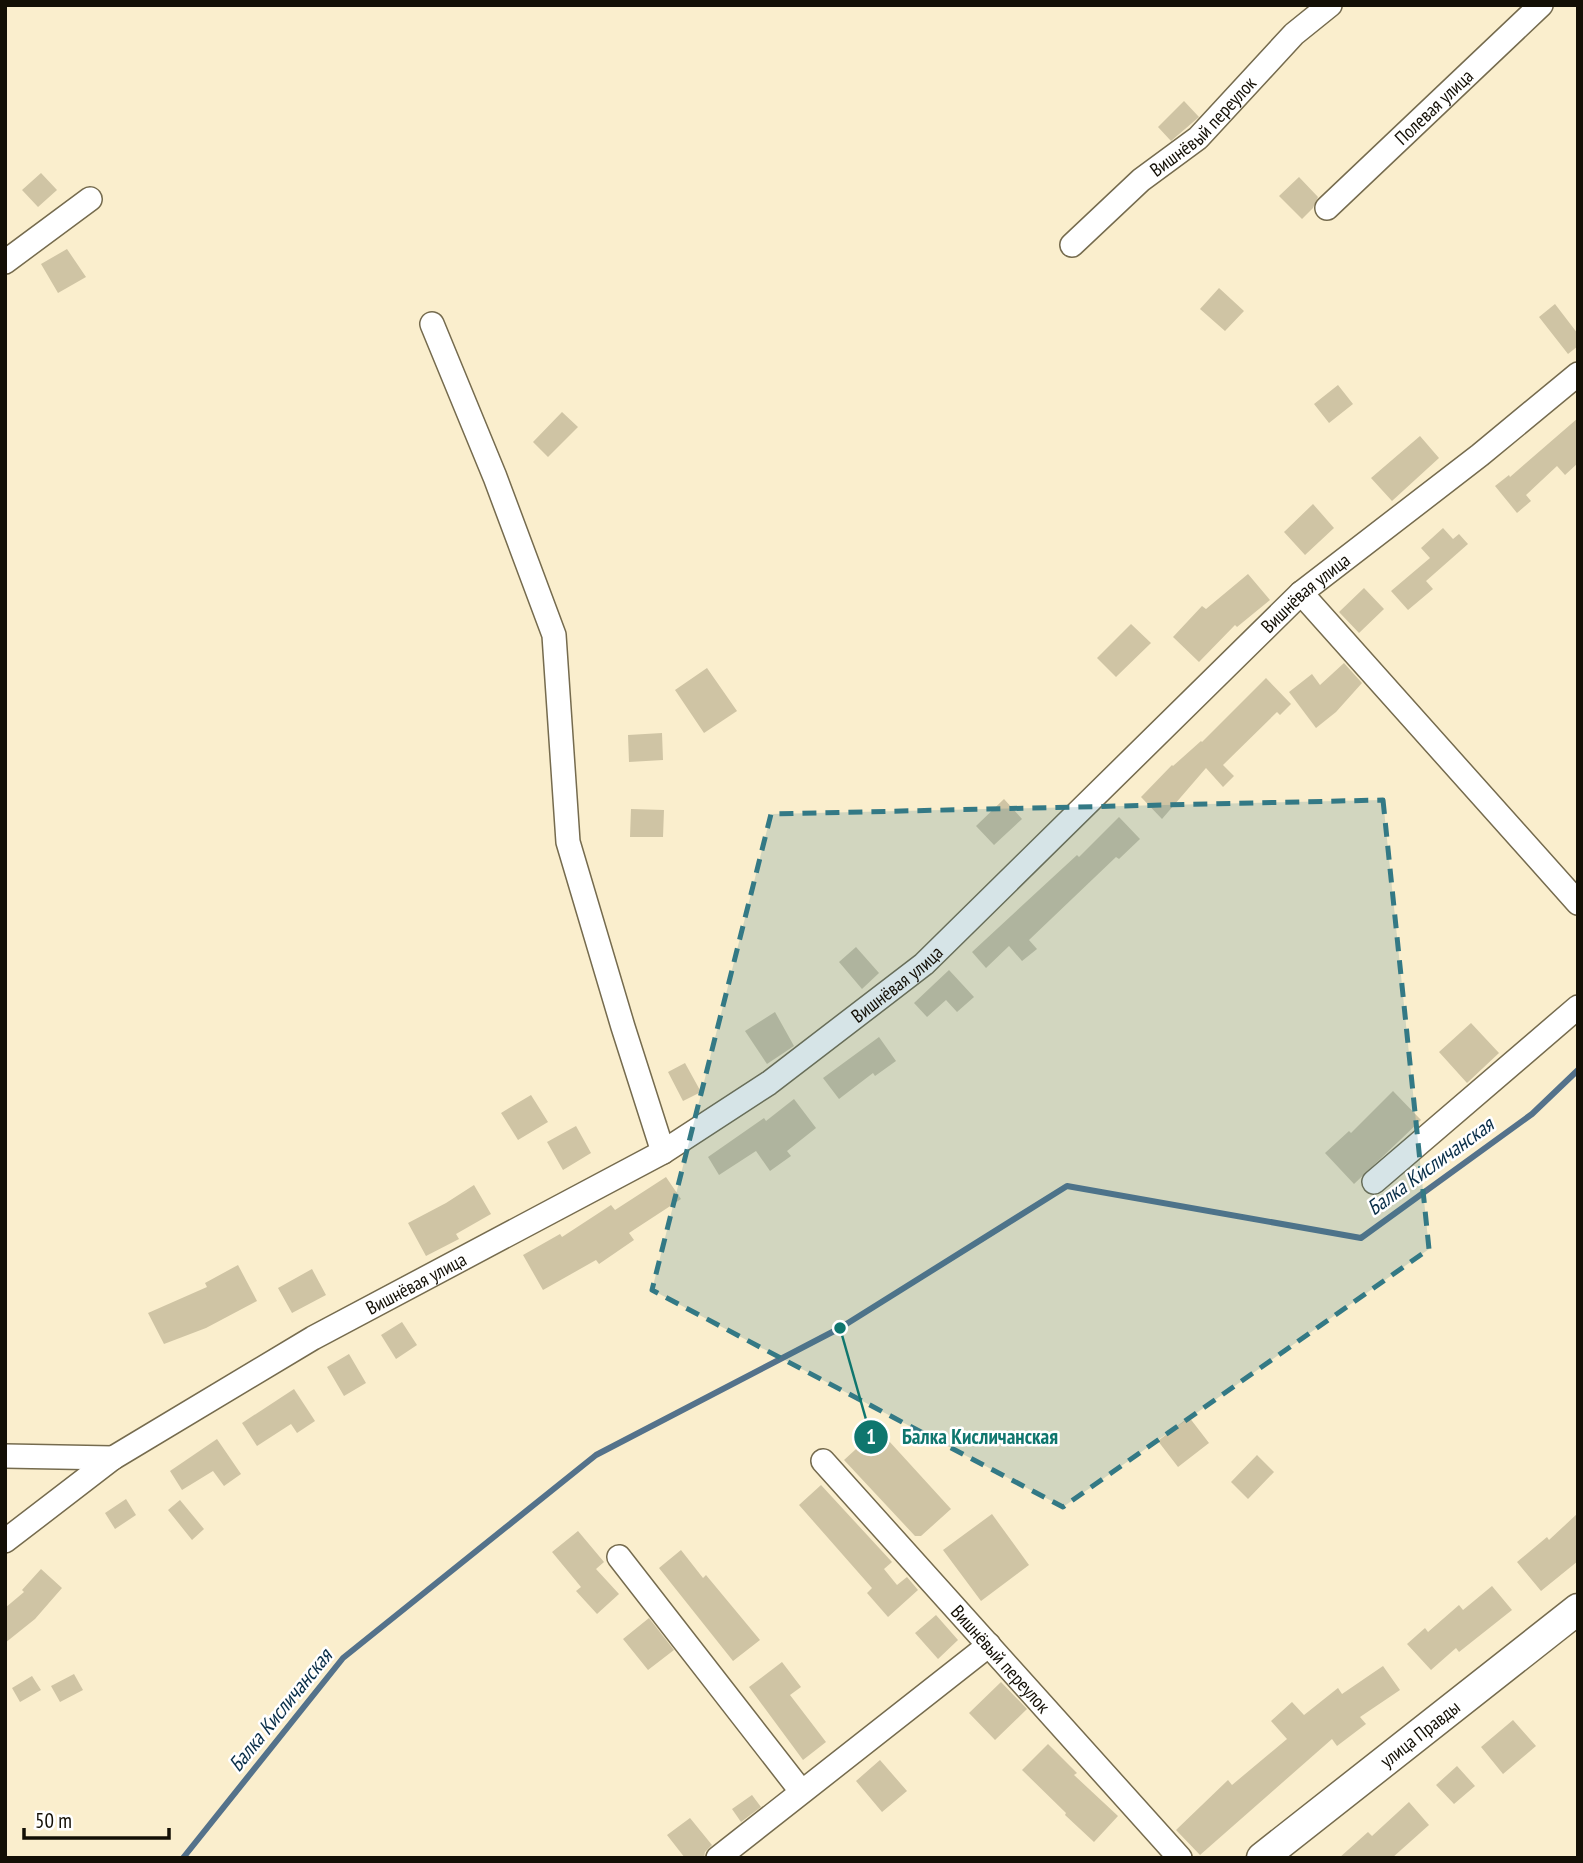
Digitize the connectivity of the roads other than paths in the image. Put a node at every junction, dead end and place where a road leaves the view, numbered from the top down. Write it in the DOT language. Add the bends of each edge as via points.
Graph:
graph roads {
  1 [pos="1330,5"];
  2 [pos="1541,5"];
  3 [pos="90,199"];
  4 [pos="1327,208"];
  5 [pos="1072,245"];
  6 [pos="5,262"];
  7 [pos="432,324"];
  8 [pos="1578,374"];
  9 [pos="1301,593"];
  10 [pos="1578,903"];
  11 [pos="1578,1007"];
  12 [pos="663,1152"];
  13 [pos="1374,1182"];
  14 [pos="5,1456"];
  15 [pos="113,1458"];
  16 [pos="823,1461"];
  17 [pos="5,1541"];
  18 [pos="619,1557"];
  19 [pos="1578,1609"];
  20 [pos="989,1645"];
  21 [pos="801,1791"];
  22 [pos="718,1858"];
  23 [pos="1180,1858"];
  24 [pos="1262,1858"];
  1 -- 5 [label="street, Вишнёвый переулок" via="1294,34 1198,138 1142,180"];
  2 -- 4 [label="street, Полевая улица"];
  3 -- 6 [label="street"];
  7 -- 12 [label="street" via="554,635 568,842"];
  8 -- 9 [label="street, Вишнёвая улица"];
  9 -- 10 [label="street"];
  9 -- 12 [label="street, Вишнёвая улица" via="924,964 769,1083"];
  11 -- 13 [label="street"];
  12 -- 15 [label="street, Вишнёвая улица" via="313,1338"];
  14 -- 15 [label="street"];
  15 -- 17 [label="street, Вишнёвая улица"];
  16 -- 20 [label="street, Вишнёвый переулок"];
  18 -- 21 [label="street"];
  19 -- 24 [label="street, улица Правды"];
  20 -- 21 [label="street"];
  20 -- 23 [label="street, Вишнёвый переулок"];
  21 -- 22 [label="street"];
}
